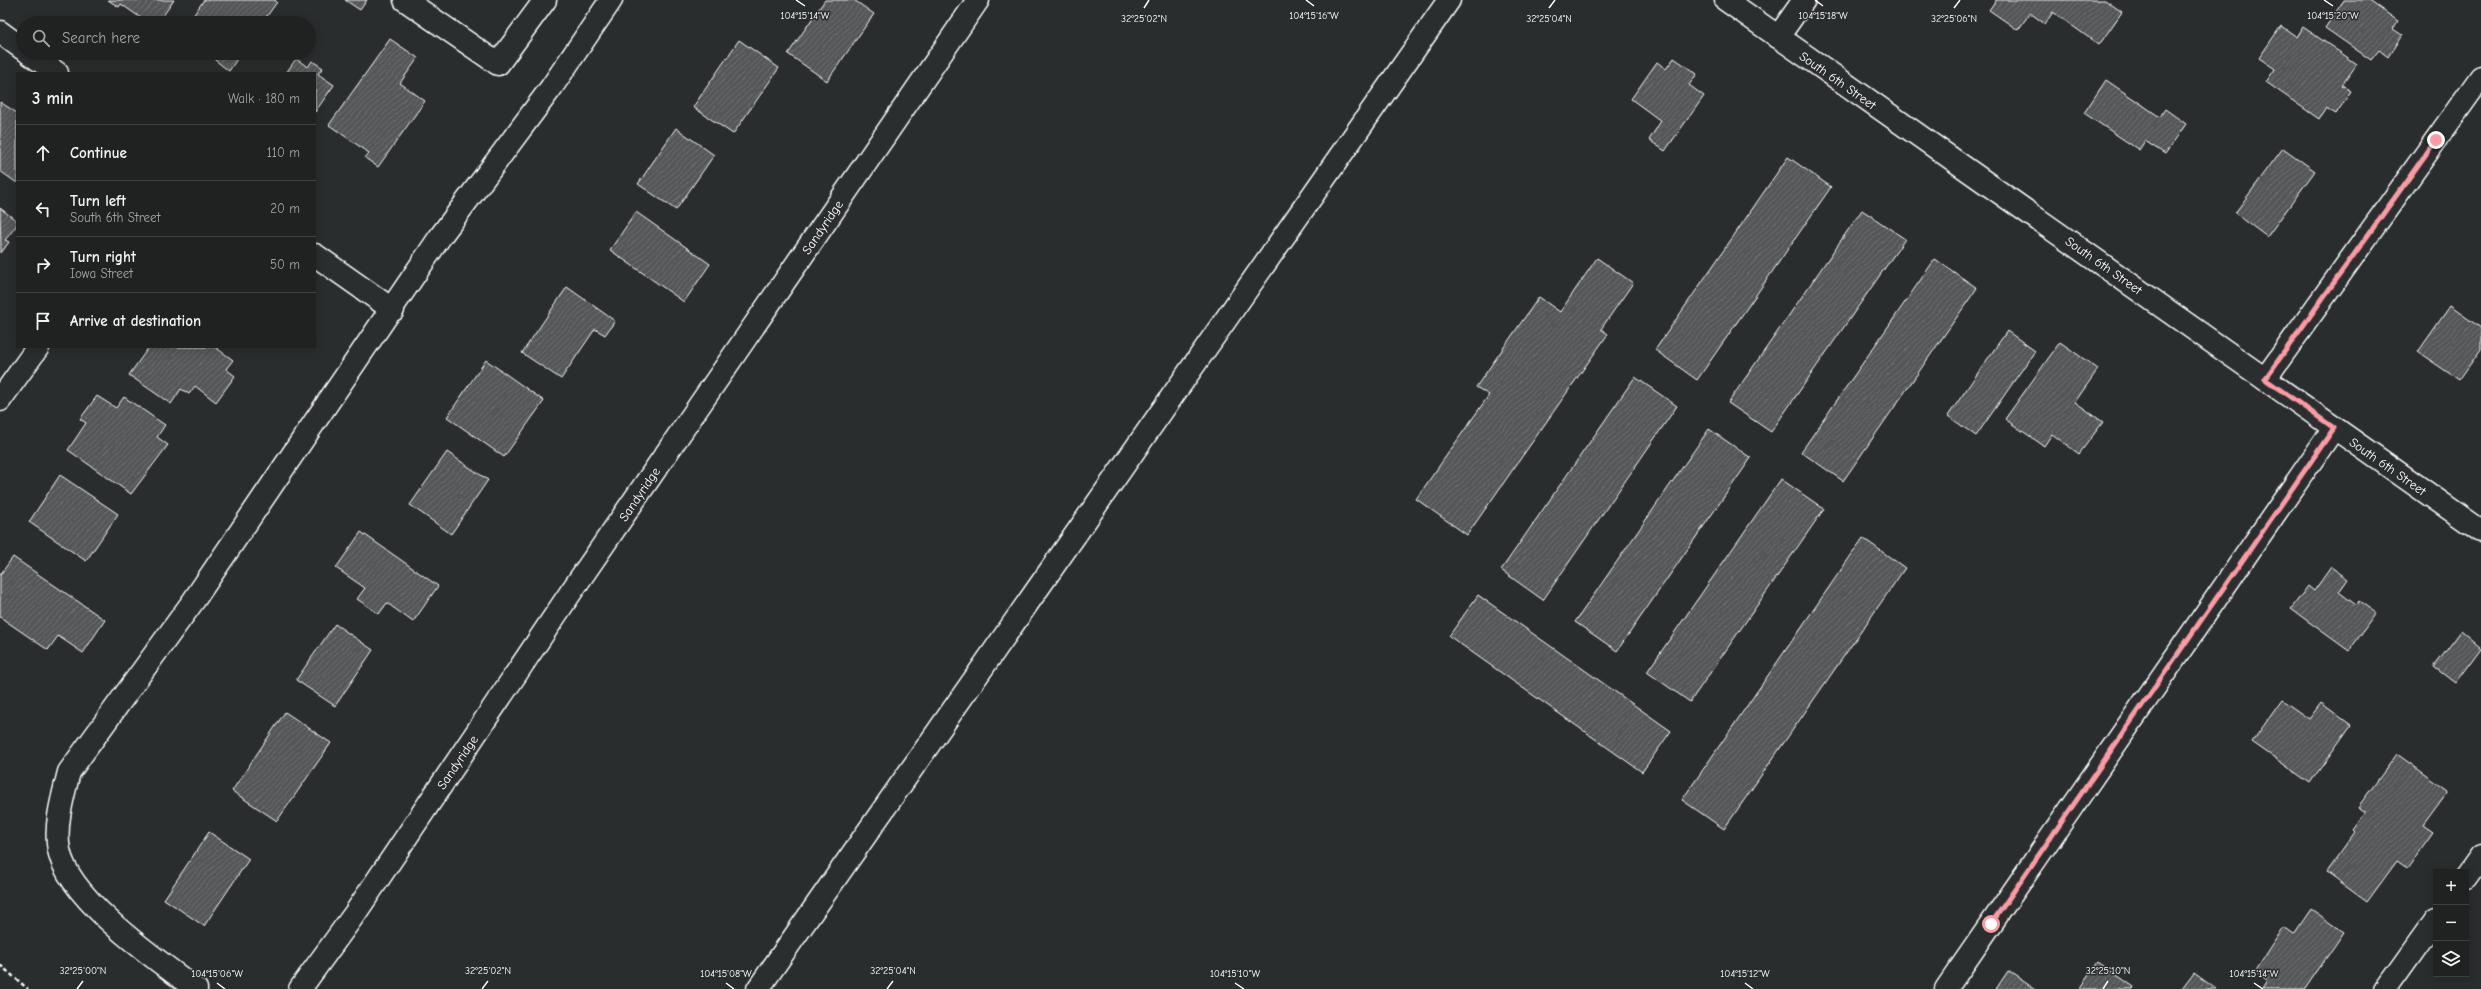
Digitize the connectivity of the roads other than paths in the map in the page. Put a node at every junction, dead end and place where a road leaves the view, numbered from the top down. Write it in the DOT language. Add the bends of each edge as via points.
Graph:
graph roads {
  1 [pos="405,0"];
  2 [pos="545,0"];
  3 [pos="612,0"];
  4 [pos="978,0"];
  5 [pos="1449,0"];
  6 [pos="1726,0"];
  7 [pos="1804,0"];
  8 [pos="0,32"];
  9 [pos="1778,37"];
  10 [pos="16,44"];
  11 [pos="39,60"];
  12 [pos="56,72"];
  13 [pos="2481,77"];
  14 [pos="316,256"];
  15 [pos="393,310"];
  16 [pos="37,348"];
  17 [pos="2265,379"];
  18 [pos="0,400"];
  19 [pos="2334,428"];
  20 [pos="2481,531"];
  21 [pos="2481,856"];
  22 [pos="2469,873"];
  23 [pos="2433,923"];
  24 [pos="196,989"];
  25 [pos="300,989"];
  26 [pos="758,989"];
  27 [pos="1946,989"];
  28 [pos="2386,989"];
  1 -- 2 [label="street" via="498,64"];
  3 -- 15 [label="street" via="551,88 440,237"];
  4 -- 25 [label="street, Sandyridge" via="589,566 356,912"];
  5 -- 26 [label="street"];
  6 -- 9 [label="street, South 6th Street"];
  7 -- 9 [label="street"];
  8 -- 10 [label="street"];
  9 -- 17 [label="street, South 6th Street"];
  11 -- 12 [label="street"];
  13 -- 17 [label="street"];
  14 -- 15 [label="street"];
  15 -- 24 [label="street" via="194,600 69,772 62,798 58,838 59,851 69,875 85,896 134,942"];
  16 -- 18 [label="street"];
  17 -- 19 [label="street, South 6th Street"];
  19 -- 20 [label="street, South 6th Street"];
  19 -- 27 [label="street"];
  21 -- 22 [label="street"];
  23 -- 28 [label="street"];
}
